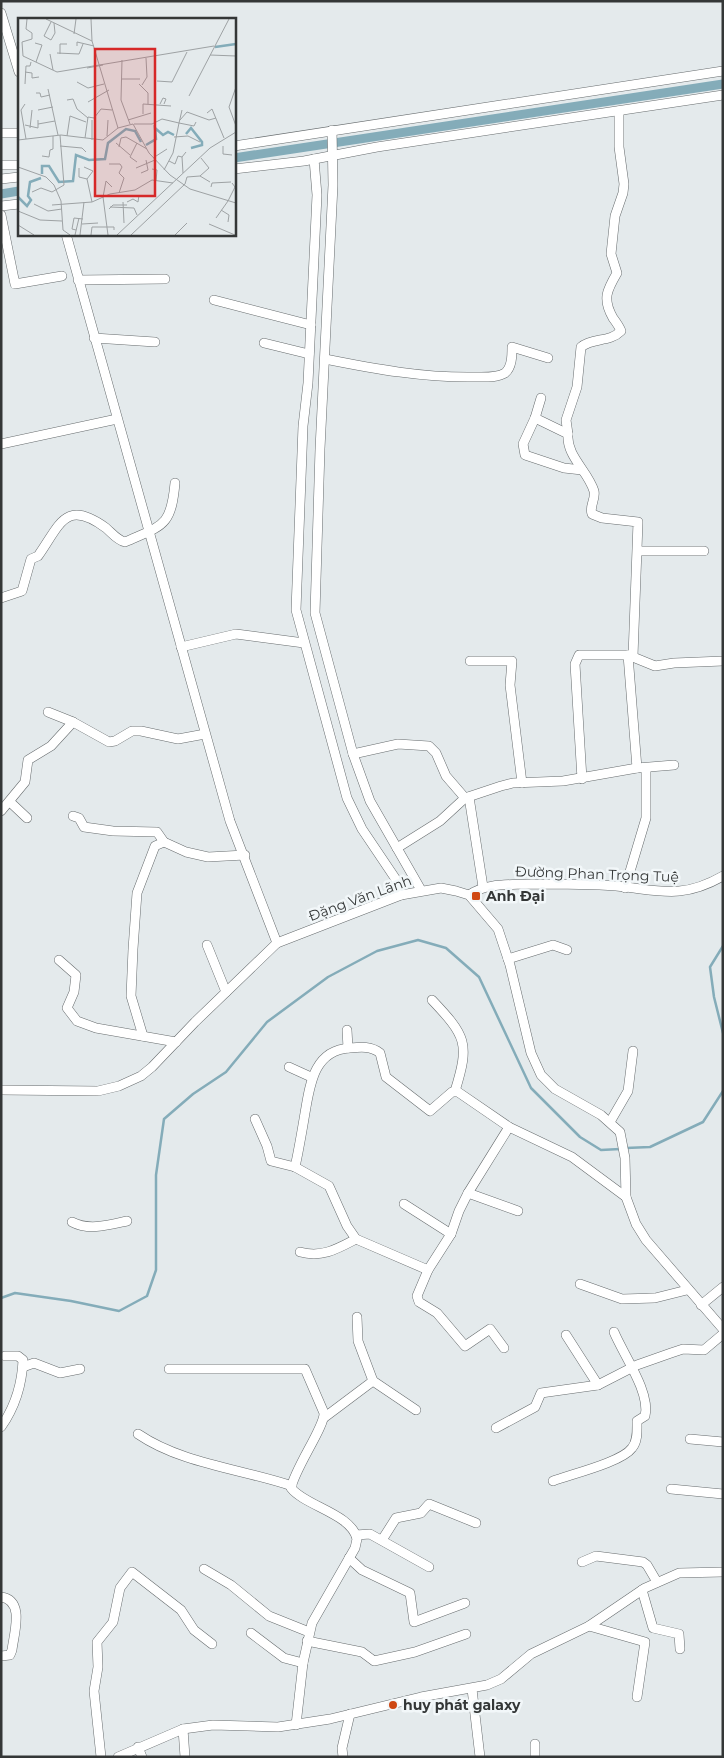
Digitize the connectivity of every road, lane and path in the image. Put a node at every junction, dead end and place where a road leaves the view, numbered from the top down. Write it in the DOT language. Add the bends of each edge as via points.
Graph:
graph roads {
  1 [pos="1,13"];
  2 [pos="18,69"];
  3 [pos="723,72"];
  4 [pos="723,95"];
  5 [pos="619,111"];
  6 [pos="1,133"];
  7 [pos="18,133"];
  8 [pos="332,134"];
  9 [pos="235,146"];
  10 [pos="333,154"];
  11 [pos="314,159"];
  12 [pos="18,165"];
  13 [pos="1,166"];
  14 [pos="235,169"];
  15 [pos="18,176"];
  16 [pos="1,179"];
  17 [pos="18,204"];
  18 [pos="1,206"];
  19 [pos="1,215"];
  20 [pos="66,235"];
  21 [pos="62,276"];
  22 [pos="165,279"];
  23 [pos="78,280"];
  24 [pos="214,300"];
  25 [pos="311,326"];
  26 [pos="94,338"];
  27 [pos="155,342"];
  28 [pos="264,344"];
  29 [pos="309,354"];
  30 [pos="548,358"];
  31 [pos="325,359"];
  32 [pos="541,398"];
  33 [pos="535,418"];
  34 [pos="117,419"];
  35 [pos="568,434"];
  36 [pos="1,444"];
  37 [pos="582,470"];
  38 [pos="175,483"];
  39 [pos="148,532"];
  40 [pos="638,551"];
  41 [pos="704,551"];
  42 [pos="1,598"];
  43 [pos="314,613"];
  44 [pos="297,616"];
  45 [pos="304,643"];
  46 [pos="181,647"];
  47 [pos="630,656"];
  48 [pos="470,661"];
  49 [pos="723,661"];
  50 [pos="48,712"];
  51 [pos="73,722"];
  52 [pos="205,734"];
  53 [pos="353,754"];
  54 [pos="674,765"];
  55 [pos="642,768"];
  56 [pos="582,779"];
  57 [pos="522,783"];
  58 [pos="467,798"];
  59 [pos="10,802"];
  60 [pos="1,811"];
  61 [pos="73,816"];
  62 [pos="27,818"];
  63 [pos="164,842"];
  64 [pos="397,848"];
  65 [pos="244,855"];
  66 [pos="723,876"];
  67 [pos="483,887"];
  68 [pos="626,888"];
  69 [pos="421,890"];
  70 [pos="401,895"];
  71 [pos="469,895"];
  72 [pos="277,943"];
  73 [pos="207,945"];
  74 [pos="567,950"];
  75 [pos="508,959"];
  76 [pos="59,960"];
  77 [pos="226,992"];
  78 [pos="432,1000"];
  79 [pos="347,1030"];
  80 [pos="142,1036"];
  81 [pos="176,1042"];
  82 [pos="348,1048"];
  83 [pos="633,1051"];
  84 [pos="289,1068"];
  85 [pos="311,1077"];
  86 [pos="1,1090"];
  87 [pos="455,1091"];
  88 [pos="255,1119"];
  89 [pos="610,1122"];
  90 [pos="509,1127"];
  91 [pos="296,1166"];
  92 [pos="468,1194"];
  93 [pos="626,1197"];
  94 [pos="404,1204"];
  95 [pos="518,1211"];
  96 [pos="127,1221"];
  97 [pos="72,1222"];
  98 [pos="451,1234"];
  99 [pos="356,1239"];
  100 [pos="300,1252"];
  101 [pos="428,1270"];
  102 [pos="580,1284"];
  103 [pos="723,1287"];
  104 [pos="688,1290"];
  105 [pos="701,1306"];
  106 [pos="357,1317"];
  107 [pos="723,1329"];
  108 [pos="614,1332"];
  109 [pos="723,1334"];
  110 [pos="566,1335"];
  111 [pos="504,1348"];
  112 [pos="5,1356"];
  113 [pos="22,1367"];
  114 [pos="631,1368"];
  115 [pos="80,1369"];
  116 [pos="169,1369"];
  117 [pos="373,1381"];
  118 [pos="598,1386"];
  119 [pos="416,1410"];
  120 [pos="325,1417"];
  121 [pos="1,1427"];
  122 [pos="496,1428"];
  123 [pos="138,1434"];
  124 [pos="690,1439"];
  125 [pos="723,1442"];
  126 [pos="553,1482"];
  127 [pos="292,1486"];
  128 [pos="671,1489"];
  129 [pos="723,1494"];
  130 [pos="476,1523"];
  131 [pos="356,1535"];
  132 [pos="382,1540"];
  133 [pos="349,1558"];
  134 [pos="582,1562"];
  135 [pos="429,1566"];
  136 [pos="204,1570"];
  137 [pos="723,1572"];
  138 [pos="657,1582"];
  139 [pos="642,1590"];
  140 [pos="1,1597"];
  141 [pos="465,1603"];
  142 [pos="589,1626"];
  143 [pos="653,1628"];
  144 [pos="251,1633"];
  145 [pos="466,1634"];
  146 [pos="308,1636"];
  147 [pos="645,1642"];
  148 [pos="212,1644"];
  149 [pos="680,1650"];
  150 [pos="1,1656"];
  151 [pos="303,1663"];
  152 [pos="472,1689"];
  153 [pos="637,1697"];
  154 [pos="350,1714"];
  155 [pos="296,1725"];
  156 [pos="183,1729"];
  157 [pos="535,1744"];
  158 [pos="138,1747"];
  159 [pos="101,1757"];
  160 [pos="118,1757"];
  161 [pos="142,1757"];
  162 [pos="185,1757"];
  163 [pos="343,1757"];
  164 [pos="480,1757"];
  165 [pos="535,1757"];
  1 -- 2 [label="street"];
  3 -- 8 [label="street"];
  4 -- 5 [label="street"];
  5 -- 10 [label="street"];
  5 -- 35 [label="street" via="624,184 614,216 611,244 611,259 617,273 605,298 607,308 621,331 606,341 588,342 581,347 577,387 566,420"];
  6 -- 7 [label="street"];
  8 -- 9 [label="street"];
  8 -- 10 [label="street"];
  10 -- 11 [label="street"];
  10 -- 31 [label="street"];
  11 -- 14 [label="street"];
  11 -- 25 [label="street" via="317,195"];
  12 -- 13 [label="street"];
  15 -- 16 [label="street"];
  17 -- 18 [label="street"];
  19 -- 21 [label="street" via="15,284"];
  20 -- 23 [label="street"];
  22 -- 23 [label="street"];
  23 -- 26 [label="street"];
  24 -- 25 [label="street"];
  25 -- 29 [label="street"];
  26 -- 27 [label="street"];
  26 -- 34 [label="street"];
  28 -- 29 [label="street"];
  29 -- 44 [label="street" via="296,576"];
  30 -- 31 [label="street" via="512,348 511,364 506,372 497,376 439,378"];
  31 -- 43 [label="street"];
  32 -- 33 [label="street"];
  33 -- 35 [label="street"];
  33 -- 37 [label="street" via="523,444 525,455 564,468"];
  34 -- 36 [label="street"];
  34 -- 39 [label="street"];
  35 -- 37 [label="street"];
  37 -- 40 [label="street" via="594,494 592,514 638,522"];
  38 -- 39 [label="street" via="169,518"];
  39 -- 42 [label="street" via="123,542 91,517 75,514 64,520 38,556 31,559 22,591"];
  39 -- 46 [label="street"];
  40 -- 41 [label="street"];
  40 -- 47 [label="street"];
  43 -- 44 [label="street"];
  43 -- 53 [label="street"];
  44 -- 45 [label="street"];
  45 -- 46 [label="street" via="236,634"];
  45 -- 70 [label="street" via="346,798 362,829 395,878"];
  46 -- 52 [label="street"];
  47 -- 49 [label="street" via="655,666"];
  47 -- 55 [label="street"];
  47 -- 56 [label="street" via="584,654 576,658"];
  48 -- 57 [label="street" via="512,661 510,685"];
  50 -- 51 [label="street"];
  51 -- 52 [label="street" via="109,742 132,731 178,740"];
  51 -- 59 [label="street" via="51,746 28,760 26,782"];
  52 -- 65 [label="street" via="230,821"];
  53 -- 58 [label="street" via="398,744 429,746 436,753 446,776"];
  53 -- 64 [label="street" via="370,801"];
  54 -- 55 [label="street"];
  55 -- 56 [label="street"];
  55 -- 68 [label="street" via="646,818"];
  56 -- 57 [label="street"];
  57 -- 58 [label="street" via="501,786"];
  58 -- 64 [label="street" via="440,822"];
  58 -- 67 [label="street"];
  59 -- 60 [label="street"];
  59 -- 62 [label="street"];
  61 -- 63 [label="street" via="79,818 84,826 113,831 157,832"];
  63 -- 65 [label="street" via="208,857"];
  63 -- 80 [label="street" via="155,846 137,893 131,996"];
  64 -- 69 [label="street"];
  65 -- 72 [label="street"];
  66 -- 68 [label="street, Đường Phan Trọng Tuệ" via="682,892"];
  67 -- 68 [label="street, Đường Phan Trọng Tuệ" via="553,884"];
  67 -- 71 [label="street, Đường Phan Trọng Tuệ"];
  69 -- 70 [label="street, Đặng Văn Lãnh"];
  69 -- 71 [label="street, Đặng Văn Lãnh" via="441,888"];
  70 -- 72 [label="street, Đặng Văn Lãnh"];
  71 -- 75 [label="street" via="498,929"];
  72 -- 77 [label="street, Đặng Văn Lãnh"];
  73 -- 77 [label="street"];
  74 -- 75 [label="street" via="553,945"];
  75 -- 89 [label="street" via="531,1053 541,1075 555,1089"];
  76 -- 80 [label="street" via="76,977 68,1008 73,1018 96,1028"];
  77 -- 81 [label="street, Đặng Văn Lãnh"];
  78 -- 87 [label="street" via="452,1021 465,1051"];
  79 -- 82 [label="street"];
  80 -- 81 [label="street"];
  81 -- 86 [label="street, Đặng Văn Lãnh" via="147,1072 112,1089"];
  82 -- 85 [label="street" via="334,1051 319,1063"];
  82 -- 87 [label="street" via="373,1048 380,1052 386,1077 430,1111"];
  83 -- 89 [label="street" via="628,1090"];
  84 -- 85 [label="street"];
  85 -- 91 [label="street"];
  87 -- 90 [label="street"];
  88 -- 91 [label="street" via="271,1161"];
  89 -- 93 [label="street" via="622,1136"];
  90 -- 92 [label="street"];
  90 -- 93 [label="street" via="572,1158"];
  91 -- 99 [label="street" via="329,1186 346,1226"];
  92 -- 95 [label="street"];
  92 -- 98 [label="street"];
  93 -- 104 [label="street" via="646,1240"];
  94 -- 98 [label="street"];
  96 -- 97 [label="street" via="93,1227 81,1227"];
  98 -- 101 [label="street"];
  99 -- 100 [label="street" via="324,1254"];
  99 -- 101 [label="street"];
  101 -- 111 [label="street" via="418,1292 418,1302 437,1313 466,1346 490,1330"];
  102 -- 104 [label="street" via="622,1299 655,1298"];
  103 -- 105 [label="street"];
  104 -- 105 [label="street"];
  105 -- 107 [label="street"];
  106 -- 117 [label="street" via="358,1341"];
  108 -- 114 [label="street"];
  109 -- 114 [label="street" via="704,1350 683,1349"];
  110 -- 118 [label="street"];
  112 -- 113 [label="street" via="18,1356 23,1360"];
  113 -- 115 [label="street" via="34,1363 60,1373"];
  113 -- 121 [label="street" via="16,1401"];
  114 -- 118 [label="street"];
  114 -- 126 [label="street" via="646,1412 637,1421 637,1437 632,1449 616,1461"];
  116 -- 120 [label="street" via="305,1369"];
  117 -- 119 [label="street"];
  117 -- 120 [label="street"];
  118 -- 122 [label="street" via="541,1393 535,1407"];
  120 -- 127 [label="street"];
  123 -- 127 [label="street" via="174,1452"];
  124 -- 125 [label="street"];
  127 -- 131 [label="street" via="293,1490 338,1518"];
  128 -- 129 [label="street"];
  130 -- 132 [label="street" via="429,1504 421,1513 396,1518"];
  131 -- 132 [label="street" via="370,1534"];
  131 -- 133 [label="street" via="355,1548"];
  132 -- 135 [label="street"];
  133 -- 141 [label="street" via="362,1570 410,1593 414,1622"];
  133 -- 146 [label="street" via="316,1614"];
  134 -- 138 [label="street" via="596,1556 642,1562"];
  136 -- 146 [label="street" via="231,1585 270,1616"];
  137 -- 138 [label="street" via="687,1572"];
  138 -- 139 [label="street"];
  139 -- 142 [label="street"];
  139 -- 143 [label="street"];
  140 -- 150 [label="street" via="13,1602 16,1609 12,1650 10,1655"];
  142 -- 147 [label="street"];
  142 -- 152 [label="street" via="531,1654 501,1679"];
  143 -- 147 [label="street"];
  143 -- 149 [label="street" via="679,1634"];
  144 -- 151 [label="street" via="284,1658"];
  145 -- 146 [label="street" via="415,1652 374,1661 362,1652"];
  146 -- 151 [label="street"];
  147 -- 153 [label="street"];
  148 -- 159 [label="street" via="194,1630 181,1610 132,1572 120,1588 113,1622 97,1642 94,1691"];
  151 -- 155 [label="street"];
  152 -- 154 [label="street" via="421,1696"];
  152 -- 164 [label="street"];
  154 -- 155 [label="street"];
  154 -- 163 [label="street"];
  155 -- 156 [label="street"];
  156 -- 158 [label="street"];
  156 -- 162 [label="street"];
  157 -- 165 [label="street"];
  158 -- 160 [label="street"];
  158 -- 161 [label="street"];
}
